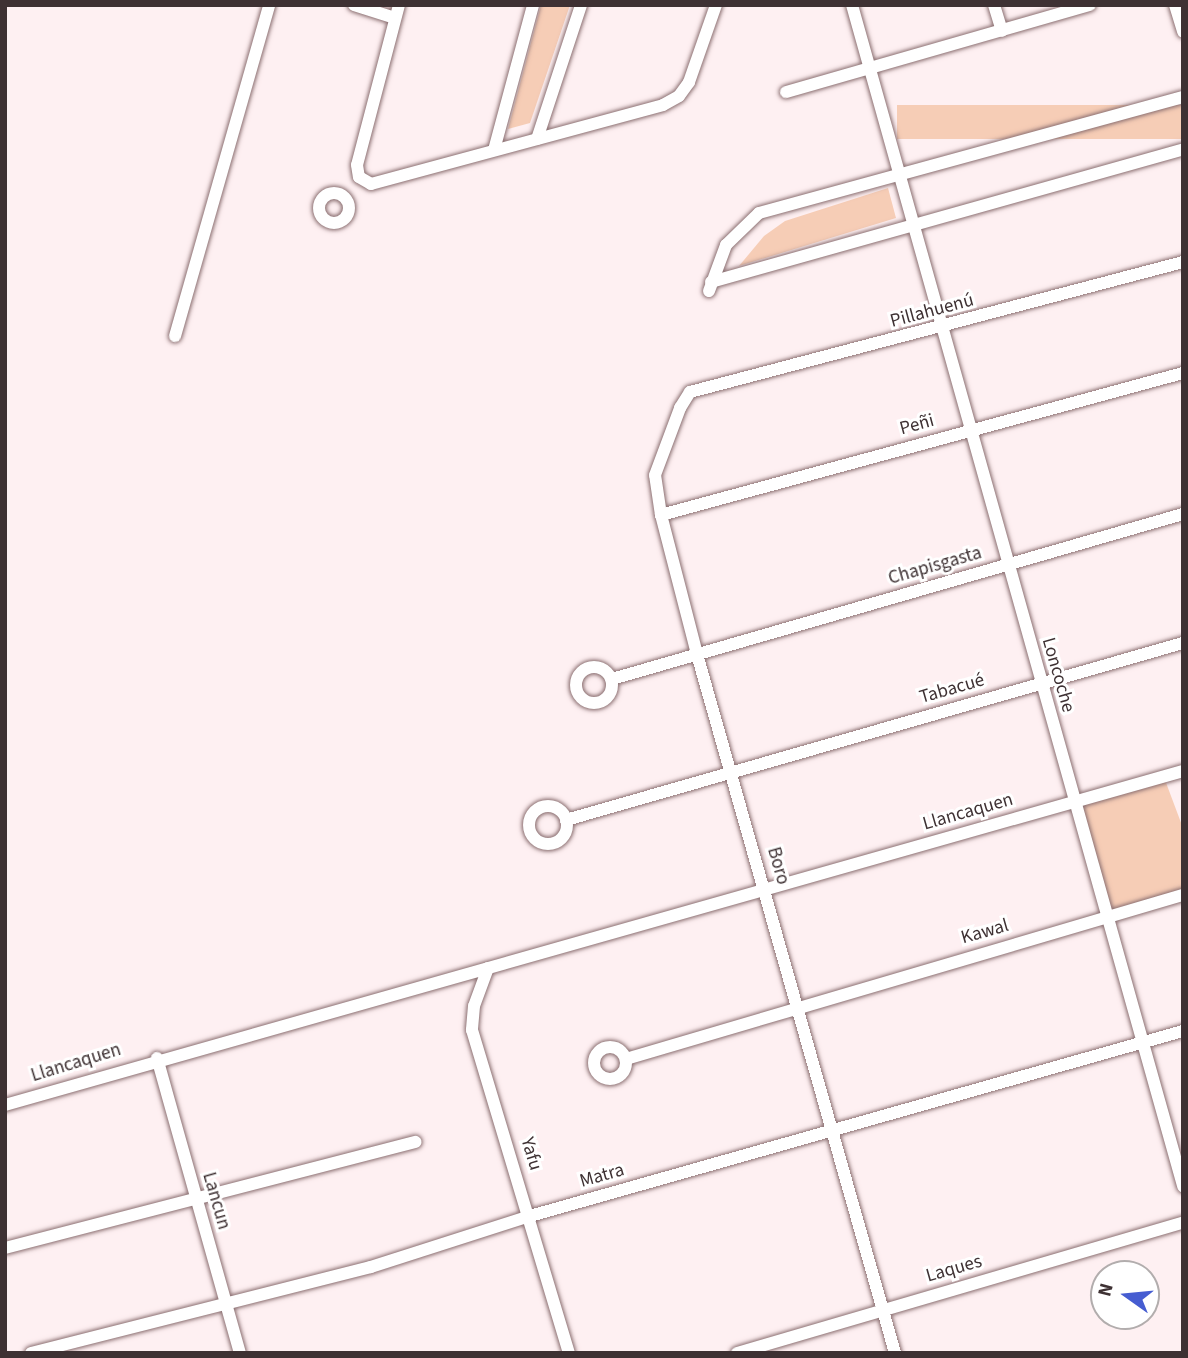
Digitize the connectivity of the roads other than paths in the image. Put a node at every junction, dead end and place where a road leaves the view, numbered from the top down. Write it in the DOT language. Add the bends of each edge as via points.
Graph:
graph roads {
  1 [pos="269,5"];
  2 [pos="354,5"];
  3 [pos="533,5"];
  4 [pos="581,5"];
  5 [pos="716,5"];
  6 [pos="852,5"];
  7 [pos="994,5"];
  8 [pos="1090,5"];
  9 [pos="1175,5"];
  10 [pos="397,12"];
  11 [pos="1002,31"];
  12 [pos="1183,32"];
  13 [pos="869,68"];
  14 [pos="786,92"];
  15 [pos="1183,97"];
  16 [pos="537,139"];
  17 [pos="1183,149"];
  18 [pos="494,150"];
  19 [pos="899,173"];
  20 [pos="359,177"];
  21 [pos="343,196"];
  22 [pos="911,223"];
  23 [pos="1183,262"];
  24 [pos="941,329"];
  25 [pos="175,336"];
  26 [pos="1183,373"];
  27 [pos="690,392"];
  28 [pos="970,431"];
  29 [pos="1183,514"];
  30 [pos="661,515"];
  31 [pos="1007,565"];
  32 [pos="1183,643"];
  33 [pos="697,654"];
  34 [pos="612,679"];
  35 [pos="1041,683"];
  36 [pos="1183,771"];
  37 [pos="732,772"];
  38 [pos="1074,802"];
  39 [pos="566,820"];
  40 [pos="764,889"];
  41 [pos="1183,895"];
  42 [pos="1107,916"];
  43 [pos="488,968"];
  44 [pos="798,1007"];
  45 [pos="1183,1031"];
  46 [pos="1142,1043"];
  47 [pos="157,1058"];
  48 [pos="626,1059"];
  49 [pos="5,1105"];
  50 [pos="834,1131"];
  51 [pos="416,1142"];
  52 [pos="1183,1186"];
  53 [pos="195,1199"];
  54 [pos="530,1216"];
  55 [pos="1183,1223"];
  56 [pos="5,1248"];
  57 [pos="226,1307"];
  58 [pos="883,1309"];
  59 [pos="31,1353"];
  60 [pos="240,1353"];
  61 [pos="569,1353"];
  62 [pos="737,1353"];
  63 [pos="895,1353"];
  1 -- 25 [label="street"];
  2 -- 10 [label="street"];
  3 -- 18 [label="street"];
  4 -- 16 [label="street"];
  5 -- 16 [label="street" via="689,82 679,96 663,105"];
  6 -- 13 [label="street, Loncoche"];
  7 -- 11 [label="street"];
  8 -- 11 [label="street"];
  9 -- 12 [label="street"];
  10 -- 20 [label="street" via="357,165"];
  11 -- 13 [label="street"];
  13 -- 14 [label="street"];
  13 -- 19 [label="street, Loncoche"];
  15 -- 19 [label="street"];
  16 -- 18 [label="street"];
  17 -- 22 [label="street"];
  18 -- 20 [label="street" via="381,182 371,184"];
  19 -- 22 [label="street, Loncoche"];
  19 -- 22 [label="street" via="759,213 726,245 710,287"];
  20 -- 21 [label="street"];
  22 -- 24 [label="street, Loncoche"];
  23 -- 24 [label="street, Pillahuenú"];
  24 -- 27 [label="street, Pillahuenú"];
  24 -- 28 [label="street, Loncoche"];
  26 -- 28 [label="street, Peñi"];
  27 -- 30 [label="street, Boro" via="655,475"];
  28 -- 30 [label="street, Peñi"];
  28 -- 31 [label="street, Loncoche"];
  29 -- 31 [label="street, Chapisgasta"];
  30 -- 33 [label="street, Boro"];
  31 -- 33 [label="street, Chapisgasta"];
  31 -- 35 [label="street, Loncoche"];
  32 -- 35 [label="street, Tabacué"];
  33 -- 34 [label="street, Chapisgasta"];
  33 -- 37 [label="street, Boro"];
  35 -- 37 [label="street, Tabacué"];
  35 -- 38 [label="street, Loncoche"];
  36 -- 38 [label="street, Llancaquen"];
  37 -- 39 [label="street, Tabacué"];
  37 -- 40 [label="street, Boro"];
  38 -- 40 [label="street, Llancaquen"];
  38 -- 42 [label="street, Loncoche"];
  40 -- 43 [label="street, Llancaquen"];
  40 -- 44 [label="street, Boro"];
  41 -- 42 [label="street, Kawal"];
  42 -- 44 [label="street, Kawal"];
  42 -- 46 [label="street, Loncoche"];
  43 -- 47 [label="street, Llancaquen"];
  43 -- 54 [label="street, Yafu" via="474,1006 472,1030"];
  44 -- 48 [label="street, Kawal"];
  44 -- 50 [label="street, Boro"];
  45 -- 46 [label="street, Matra"];
  46 -- 50 [label="street, Matra"];
  46 -- 52 [label="street, Loncoche"];
  47 -- 49 [label="street, Llancaquen"];
  47 -- 53 [label="street, Lancun"];
  50 -- 54 [label="street, Matra"];
  50 -- 58 [label="street, Boro"];
  51 -- 53 [label="street"];
  53 -- 56 [label="street"];
  53 -- 57 [label="street, Lancun"];
  54 -- 57 [label="street, Matra"];
  54 -- 61 [label="street, Yafu"];
  55 -- 58 [label="street, Laques"];
  57 -- 59 [label="street, Matra"];
  57 -- 60 [label="street, Lancun"];
  58 -- 62 [label="street, Laques"];
  58 -- 63 [label="street, Boro"];
}
